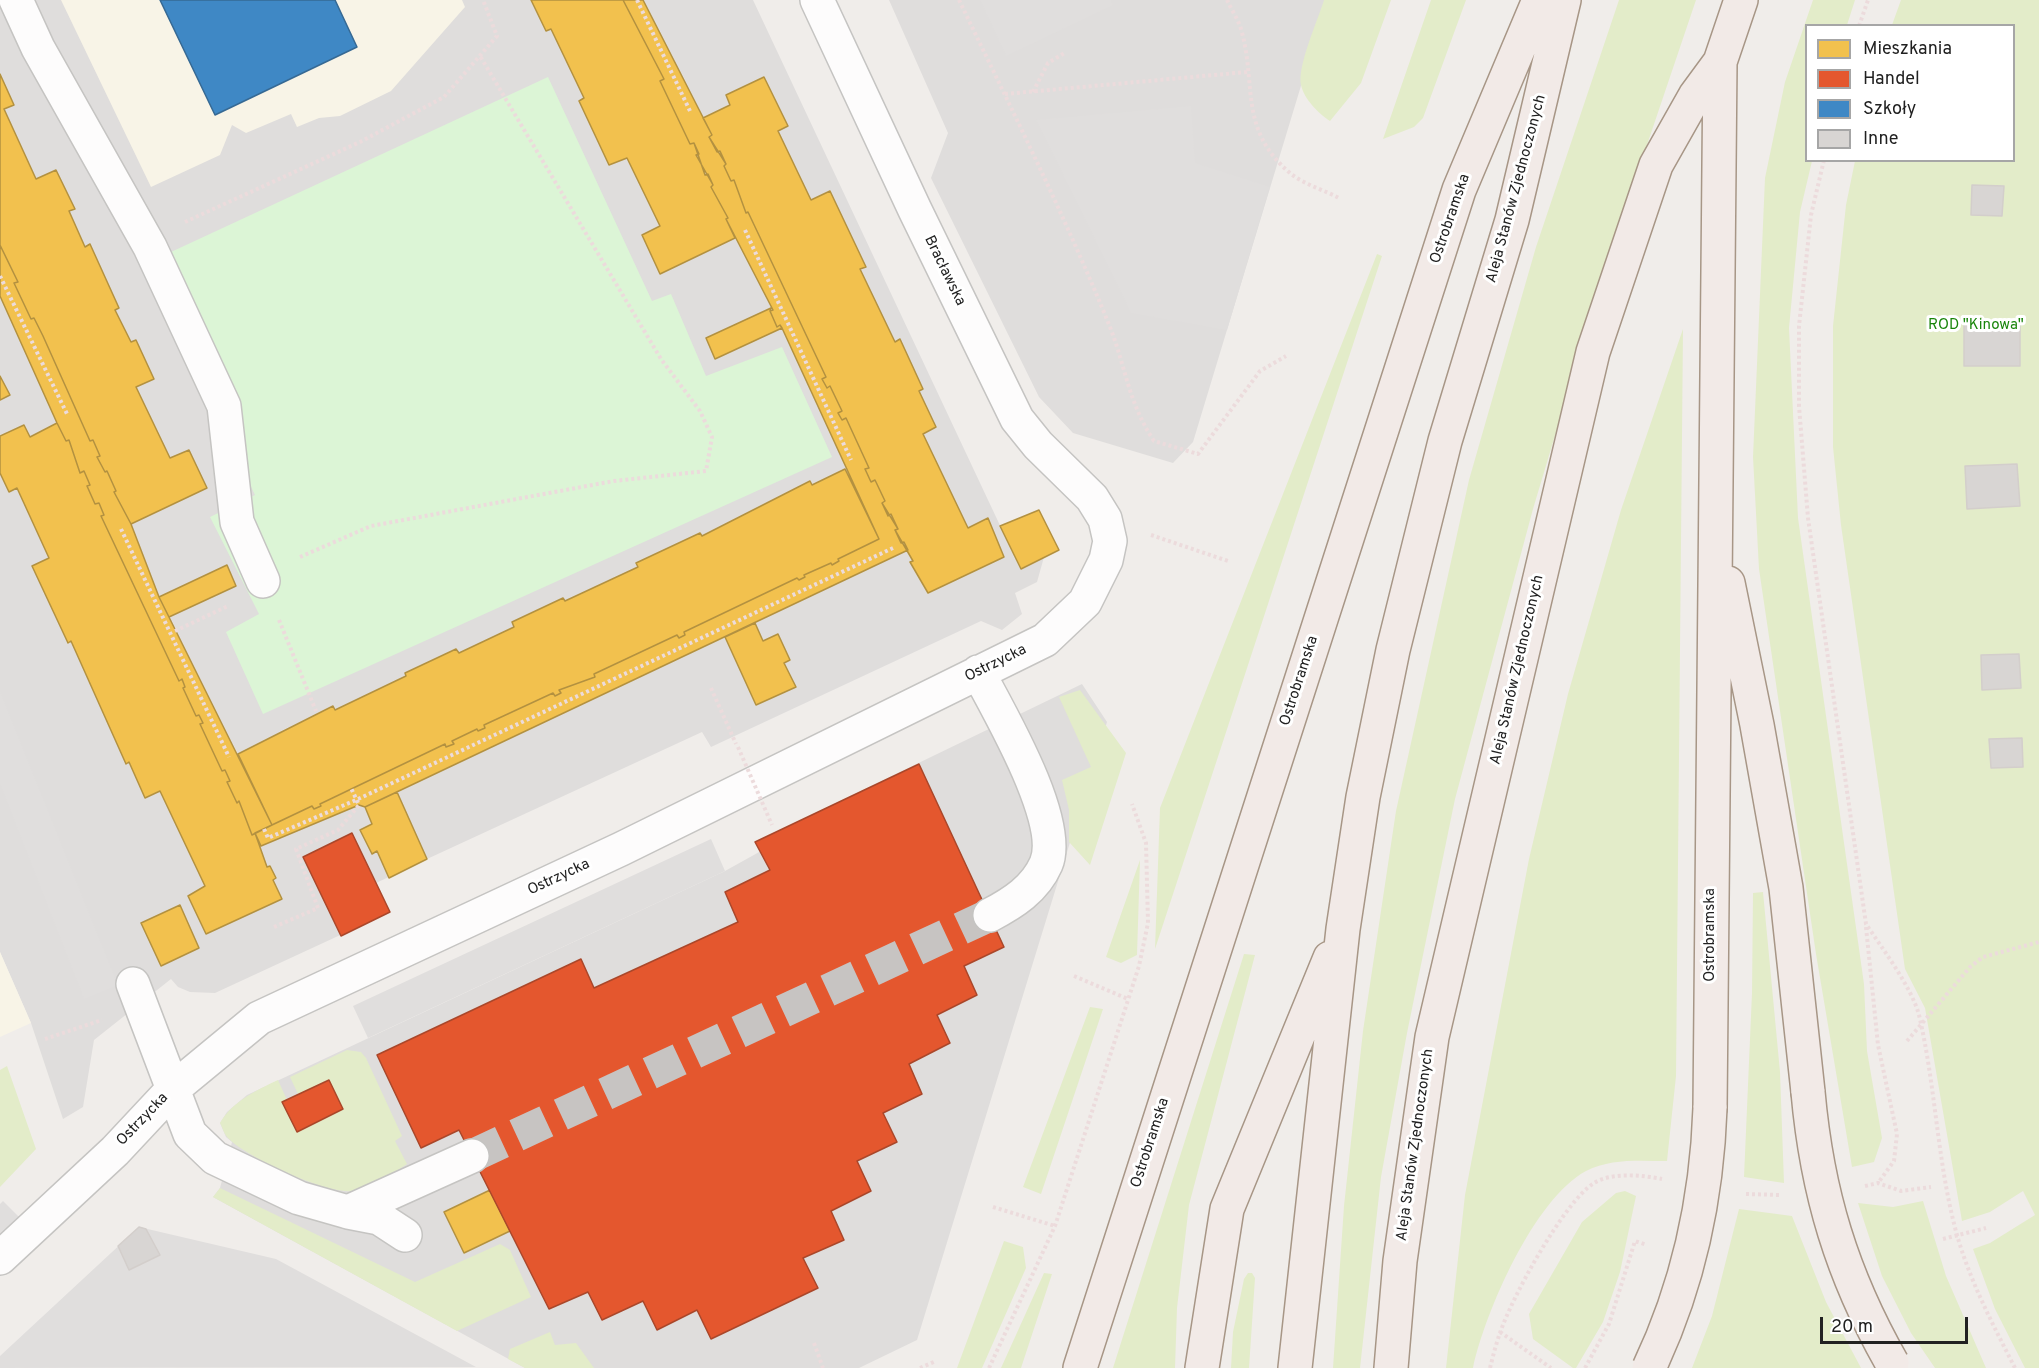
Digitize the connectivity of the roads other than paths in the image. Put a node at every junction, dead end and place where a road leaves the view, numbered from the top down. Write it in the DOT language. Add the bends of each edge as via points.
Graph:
graph roads {
  1 [pos="16,0"];
  2 [pos="817,0"];
  3 [pos="1539,0"];
  4 [pos="1564,0"];
  5 [pos="1741,0"];
  6 [pos="1720,62"];
  7 [pos="1105,519"];
  8 [pos="1714,519"];
  9 [pos="265,585"];
  10 [pos="978,672"];
  11 [pos="990,915"];
  12 [pos="1343,929"];
  13 [pos="133,984"];
  14 [pos="173,1089"];
  15 [pos="472,1156"];
  16 [pos="348,1212"];
  17 [pos="405,1234"];
  18 [pos="0,1258"];
  19 [pos="1894,1366"];
  20 [pos="1080,1368"];
  21 [pos="1202,1368"];
  22 [pos="1295,1368"];
  23 [pos="1391,1368"];
  24 [pos="1649,1368"];
  1 -- 9 [label="street" via="38,48 146,238 224,406 237,522"];
  2 -- 7 [label="street, Bracławska" via="1017,419 1092,498"];
  3 -- 20 [label="main road, Ostrobramska" via="1459,190"];
  4 -- 12 [label="main road, Aleja Stanów Zjednoczonych" via="1512,219 1445,441 1393,650 1363,797"];
  5 -- 6 [label="main road, Aleja Stanów Zjednoczonych"];
  6 -- 8 [label="main road, Ostrobramska"];
  6 -- 23 [label="main road, Aleja Stanów Zjednoczonych" via="1695,96 1656,165 1593,352 1432,1037 1400,1261"];
  7 -- 10 [label="street, Ostrzycka" via="1110,542 1106,560 1085,602 1045,640"];
  8 -- 19 [label="main road, bridge" via="1786,888 1816,1166 1839,1250 1858,1298"];
  8 -- 24 [label="main road, Ostrobramska, bridge" via="1708,1157 1697,1228 1680,1290"];
  10 -- 11 [label="street" via="1033,782 1050,833 1047,862 1031,887 1013,903"];
  10 -- 14 [label="street, Ostrzycka" via="621,849 259,1018"];
  12 -- 21 [label="main road" via="1227,1209"];
  12 -- 22 [label="main road, Aleja Stanów Zjednoczonych"];
  13 -- 14 [label="street"];
  14 -- 16 [label="street" via="190,1134 215,1158 299,1198"];
  14 -- 18 [label="street, Ostrzycka"];
  15 -- 16 [label="street"];
  16 -- 17 [label="street" via="379,1218"];
}
